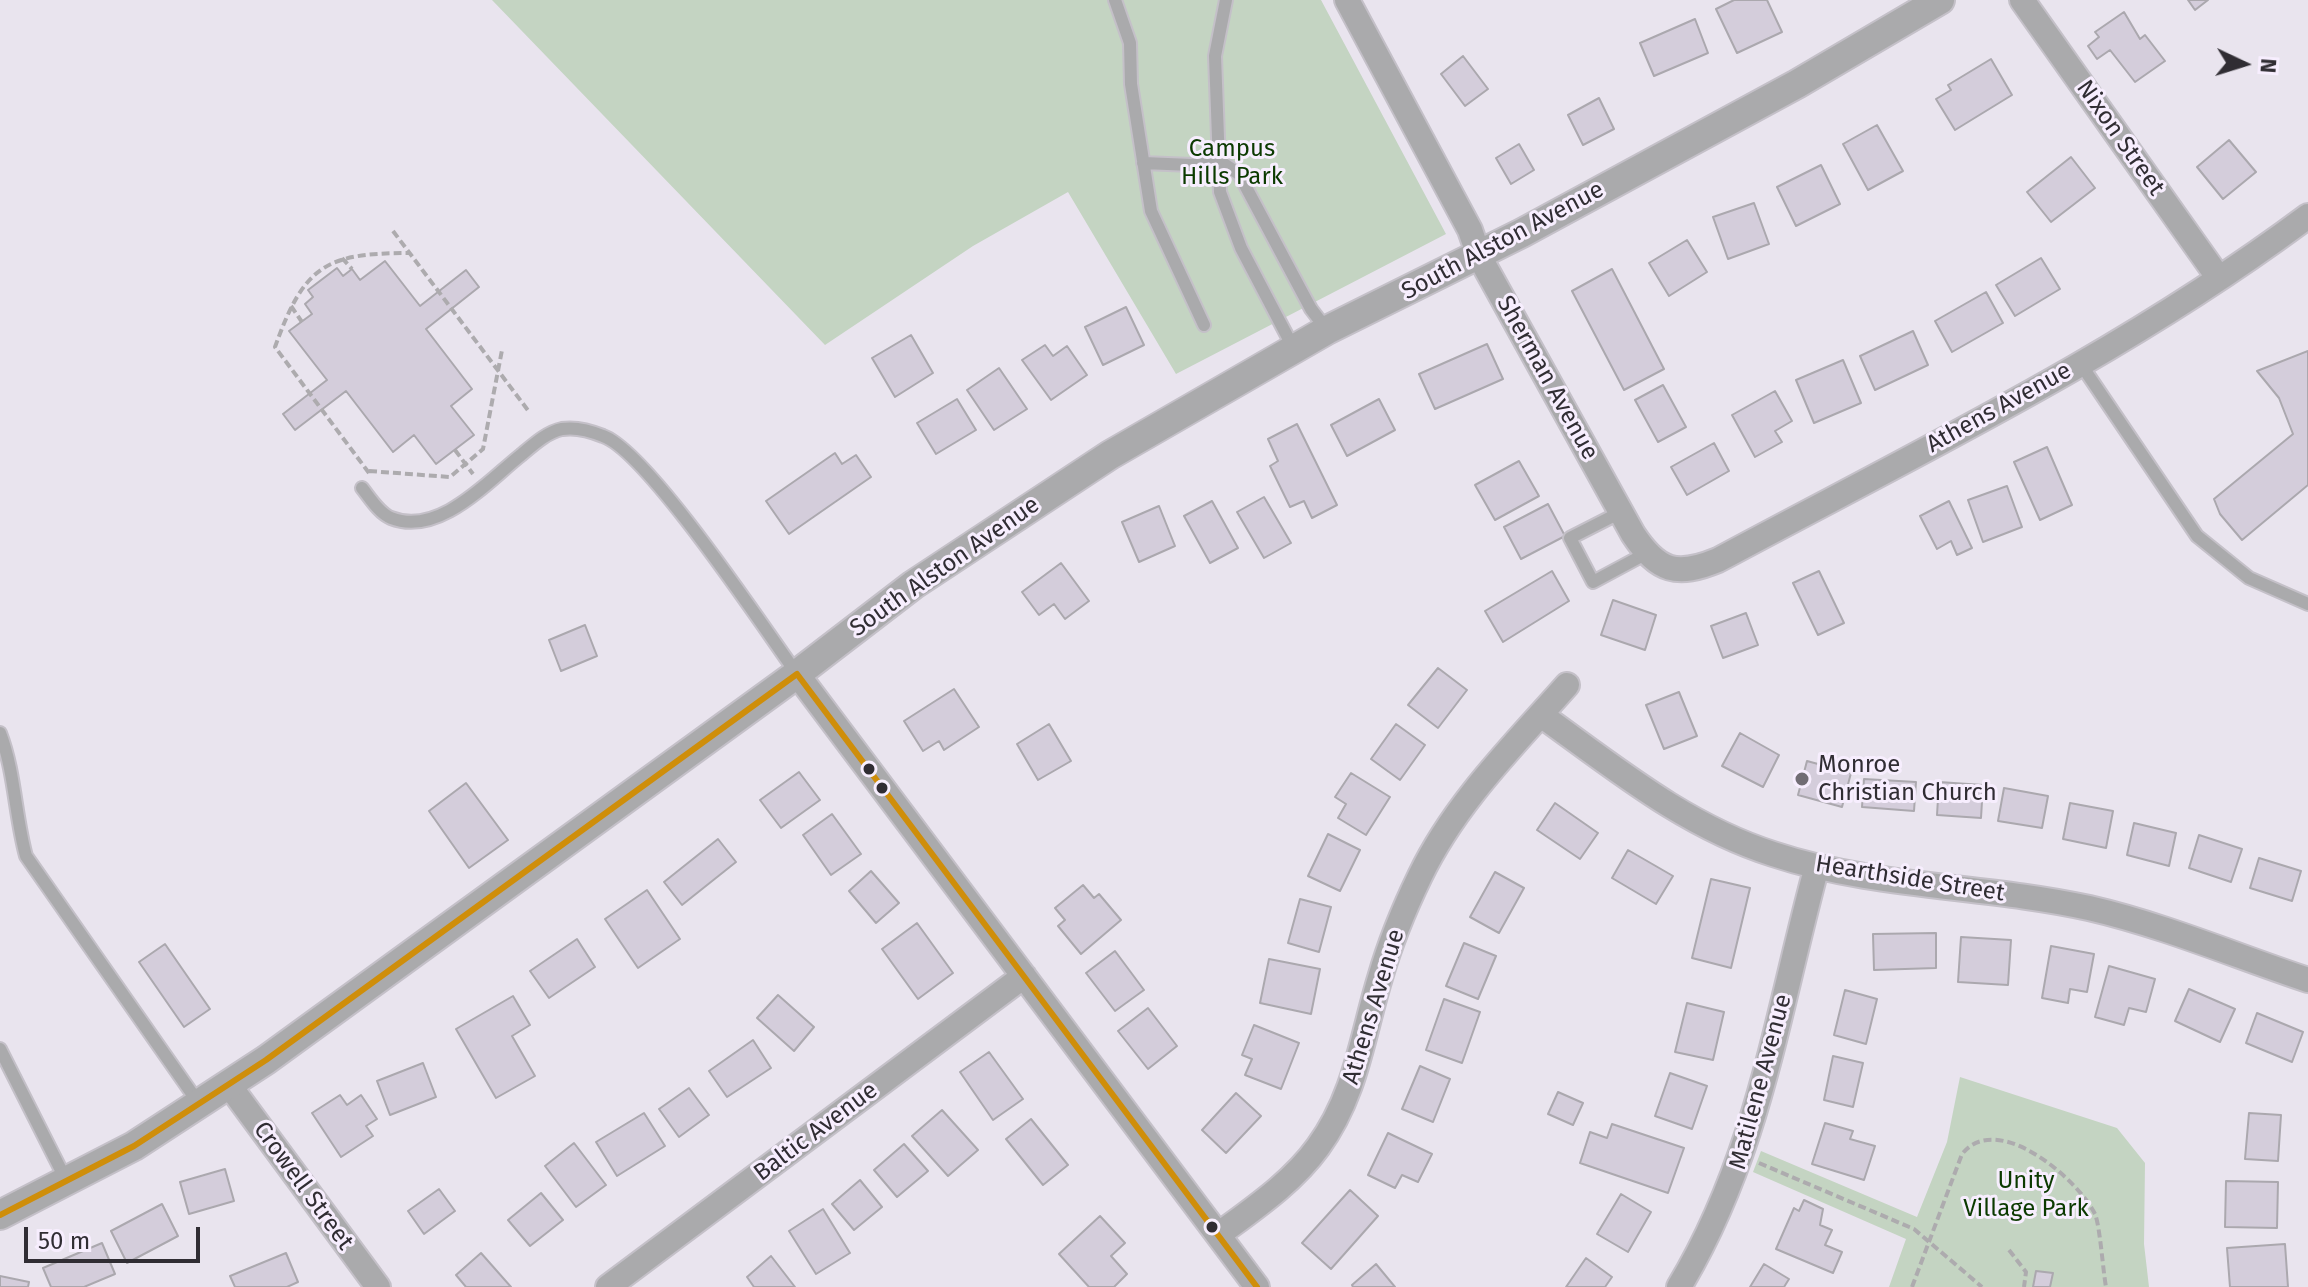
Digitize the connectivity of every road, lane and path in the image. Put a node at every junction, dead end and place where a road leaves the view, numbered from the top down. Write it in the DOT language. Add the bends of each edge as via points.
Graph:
graph roads {
  1 [pos="1115,0"];
  2 [pos="1226,0"];
  3 [pos="1347,0"];
  4 [pos="1940,0"];
  5 [pos="2022,0"];
  6 [pos="1218,160"];
  7 [pos="1143,163"];
  8 [pos="2305,228"];
  9 [pos="393,231"];
  10 [pos="409,253"];
  11 [pos="1479,256"];
  12 [pos="342,258"];
  13 [pos="352,269"];
  14 [pos="2218,277"];
  15 [pos="291,306"];
  16 [pos="302,322"];
  17 [pos="1204,325"];
  18 [pos="1327,330"];
  19 [pos="1294,349"];
  20 [pos="502,350"];
  21 [pos="2080,363"];
  22 [pos="498,369"];
  23 [pos="530,413"];
  24 [pos="455,450"];
  25 [pos="465,464"];
  26 [pos="357,470"];
  27 [pos="368,471"];
  28 [pos="377,482"];
  29 [pos="482,486"];
  30 [pos="362,488"];
  31 [pos="1621,512"];
  32 [pos="1647,553"];
  33 [pos="1676,571"];
  34 [pos="2308,604"];
  35 [pos="797,674"];
  36 [pos="1567,685"];
  37 [pos="1541,715"];
  38 [pos="0,733"];
  39 [pos="1817,866"];
  40 [pos="1024,976"];
  41 [pos="2308,980"];
  42 [pos="0,1049"];
  43 [pos="229,1085"];
  44 [pos="200,1105"];
  45 [pos="1742,1156"];
  46 [pos="67,1183"];
  47 [pos="0,1215"];
  48 [pos="1218,1235"];
  49 [pos="1927,1240"];
  50 [pos="2009,1250"];
  51 [pos="378,1287"];
  52 [pos="608,1287"];
  53 [pos="1257,1287"];
  54 [pos="1679,1287"];
  55 [pos="1912,1287"];
  56 [pos="1982,1287"];
  57 [pos="2024,1287"];
  58 [pos="2106,1287"];
  1 -- 7 [label="lane" via="1130,43"];
  2 -- 6 [label="lane" via="1215,56"];
  3 -- 11 [label="street, Sherman Avenue"];
  4 -- 11 [label="street, South Alston Avenue" via="1810,77"];
  5 -- 14 [label="street, Nixon Street"];
  6 -- 7 [label="lane"];
  6 -- 18 [label="lane" via="1239,174"];
  6 -- 19 [label="lane" via="1220,192 1241,248"];
  7 -- 17 [label="lane" via="1151,211"];
  8 -- 14 [label="street, Athens Avenue"];
  9 -- 10 [label="path"];
  10 -- 12 [label="path"];
  10 -- 22 [label="path"];
  11 -- 18 [label="street, South Alston Avenue"];
  11 -- 31 [label="street, Sherman Avenue"];
  12 -- 13 [label="path"];
  12 -- 15 [label="path" via="318,271"];
  14 -- 21 [label="street, Athens Avenue"];
  15 -- 16 [label="path"];
  15 -- 27 [label="path" via="275,347"];
  18 -- 19 [label="street, South Alston Avenue"];
  19 -- 35 [label="street, South Alston Avenue" via="1156,426 976,542"];
  20 -- 22 [label="path"];
  21 -- 33 [label="street, Athens Avenue" via="1718,560"];
  21 -- 34 [label="lane" via="2197,536 2249,578"];
  22 -- 23 [label="path"];
  22 -- 25 [label="path" via="483,449"];
  24 -- 25 [label="path"];
  25 -- 27 [label="path" via="450,477"];
  25 -- 29 [label="path"];
  26 -- 27 [label="path"];
  27 -- 28 [label="path"];
  29 -- 30 [label="lane" via="439,517 411,522 390,518"];
  29 -- 35 [label="lane" via="560,429 606,436 627,450 683,517"];
  31 -- 32 [label="street, Sherman Avenue"];
  31 -- 32 [label="lane" via="1570,538 1593,582"];
  32 -- 33 [label="street, Sherman Avenue"];
  35 -- 40 [label="street"];
  35 -- 43 [label="street, South Alston Avenue"];
  36 -- 37 [label="street, Athens Avenue"];
  37 -- 39 [label="street, Hearthside Street" via="1659,801 1719,833"];
  37 -- 48 [label="street, Athens Avenue" via="1491,768 1420,876 1379,980 1353,1083 1334,1123 1306,1163"];
  38 -- 44 [label="lane" via="26,856"];
  39 -- 41 [label="street, Hearthside Street" via="2090,909"];
  39 -- 45 [label="street, Matilene Avenue"];
  40 -- 48 [label="street"];
  40 -- 52 [label="street, Baltic Avenue"];
  42 -- 46 [label="lane"];
  43 -- 44 [label="street, South Alston Avenue"];
  43 -- 51 [label="street, Crowell Street"];
  44 -- 46 [label="street, South Alston Avenue"];
  45 -- 49 [label="path" via="1914,1229"];
  45 -- 54 [label="street, Matilene Avenue" via="1716,1224"];
  46 -- 47 [label="street, South Alston Avenue"];
  48 -- 53 [label="street"];
  49 -- 55 [label="path"];
  49 -- 56 [label="path"];
  49 -- 58 [label="path" via="1962,1154 1981,1139 1997,1139 2024,1148 2079,1192 2096,1216"];
  50 -- 57 [label="path" via="2026,1272"];
}
